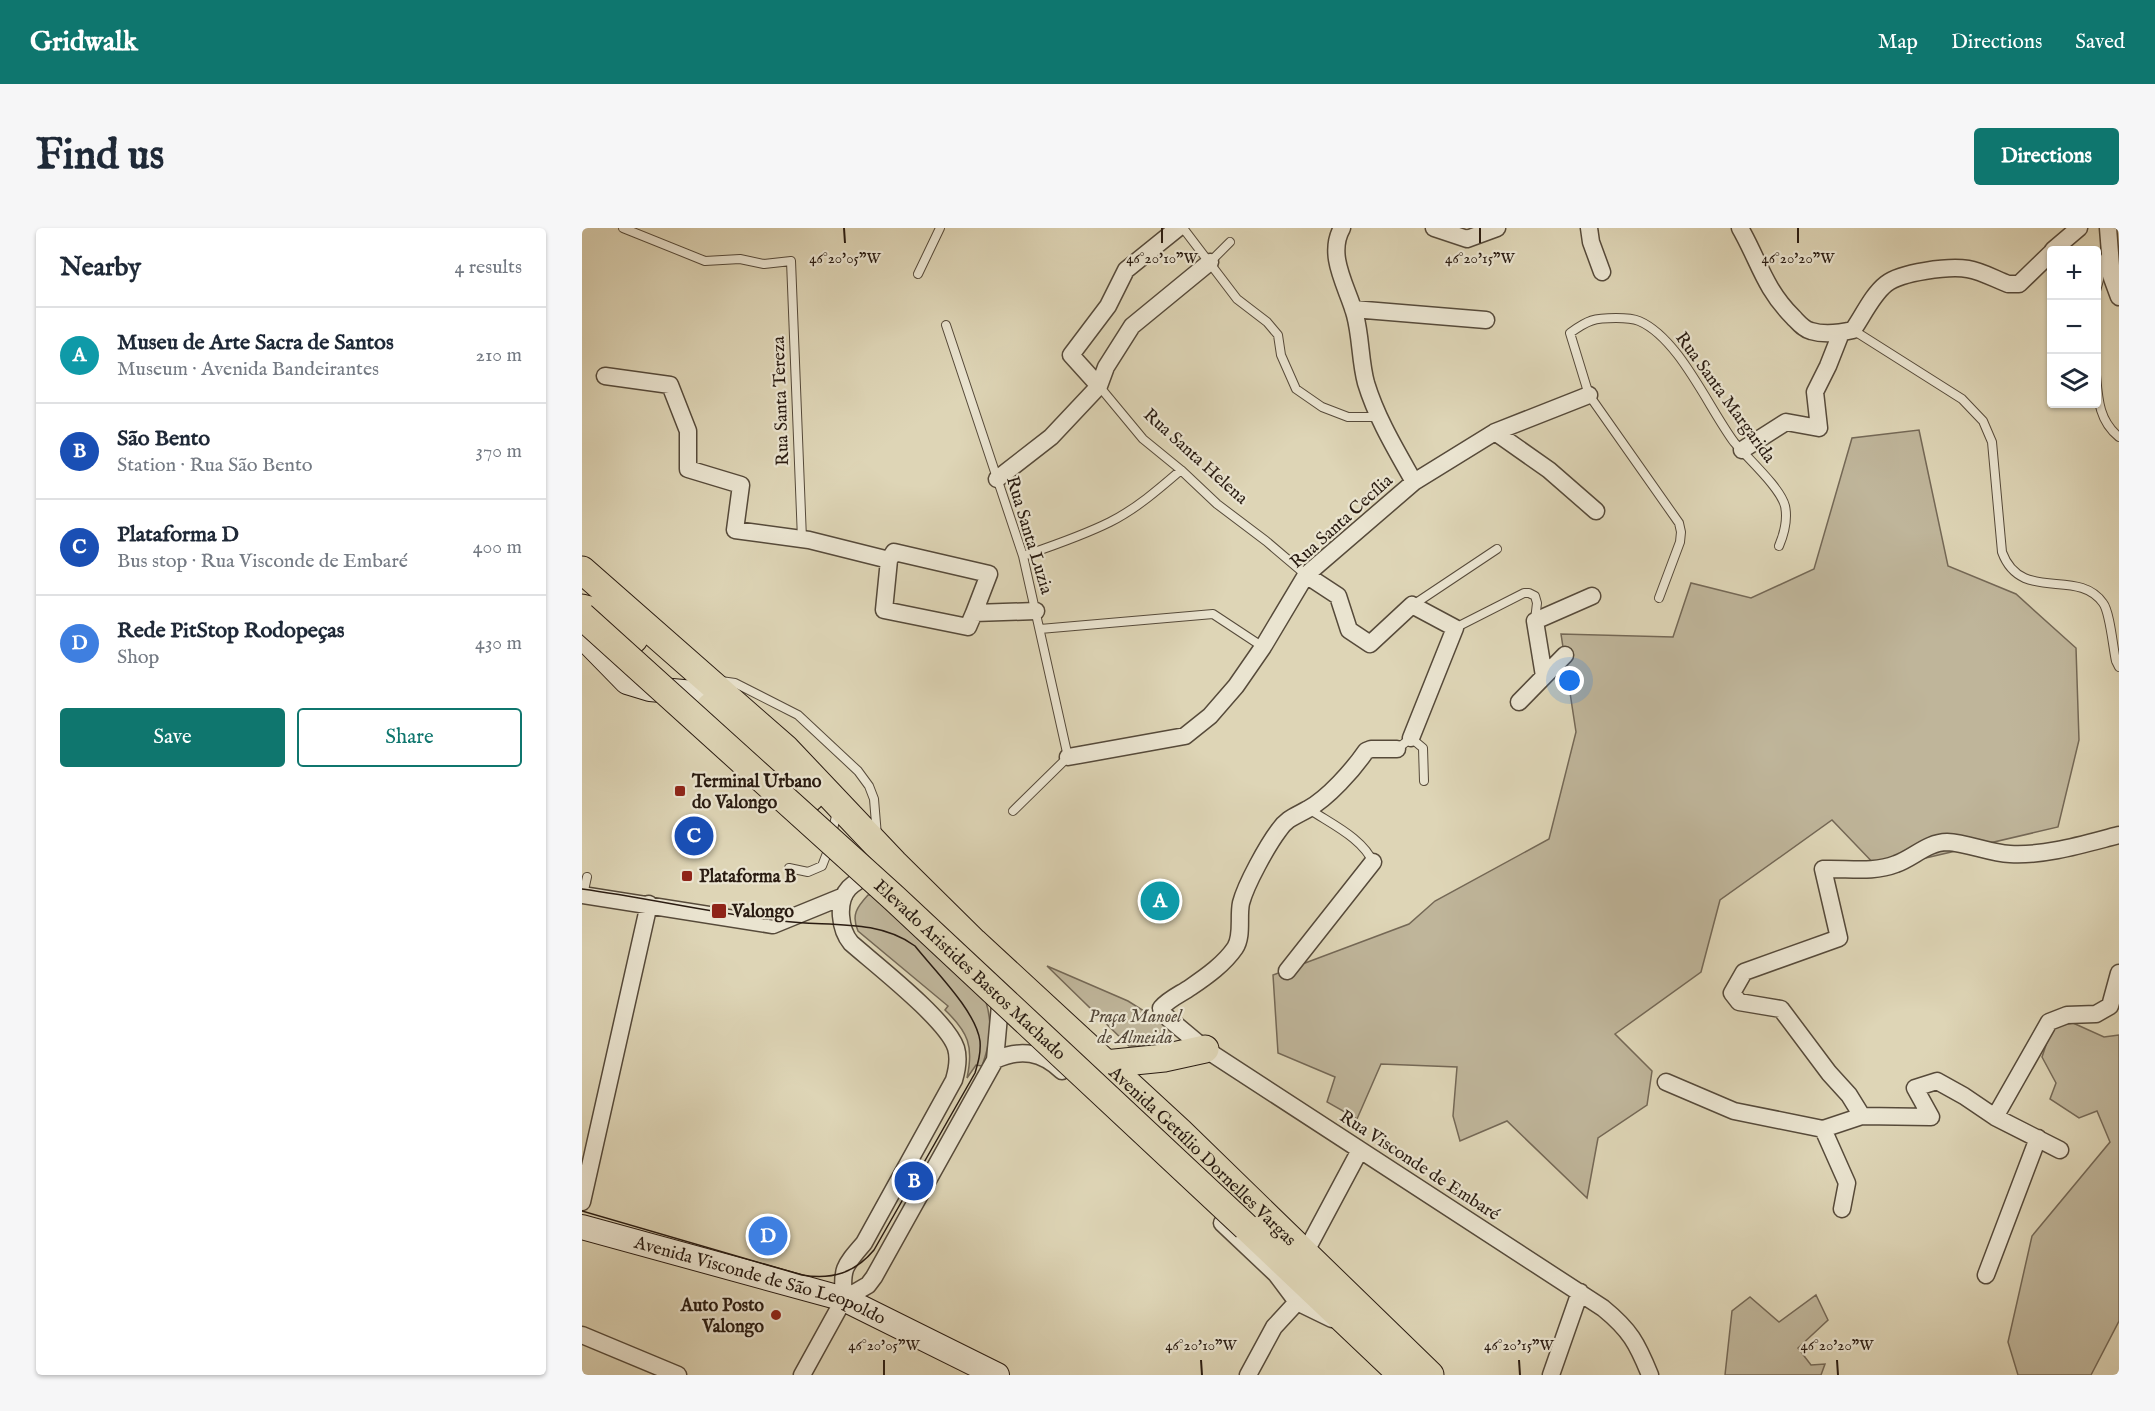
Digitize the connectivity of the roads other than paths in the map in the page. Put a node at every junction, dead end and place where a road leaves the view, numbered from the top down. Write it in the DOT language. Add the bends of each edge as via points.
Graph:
graph roads {
  1 [pos="623,228"];
  2 [pos="940,228"];
  3 [pos="1178,228"];
  4 [pos="1183,228"];
  5 [pos="1342,228"];
  6 [pos="1434,228"];
  7 [pos="1497,228"];
  8 [pos="1589,228"];
  9 [pos="1740,228"];
  10 [pos="2079,228"];
  11 [pos="2109,235"];
  12 [pos="1230,242"];
  13 [pos="2058,246"];
  14 [pos="2047,256"];
  15 [pos="1210,262"];
  16 [pos="1602,272"];
  17 [pos="2101,272"];
  18 [pos="918,274"];
  19 [pos="2119,297"];
  20 [pos="1353,309"];
  21 [pos="1486,320"];
  22 [pos="946,326"];
  23 [pos="1847,332"];
  24 [pos="605,376"];
  25 [pos="1099,386"];
  26 [pos="1588,395"];
  27 [pos="2100,408"];
  28 [pos="1379,417"];
  29 [pos="1495,432"];
  30 [pos="2119,437"];
  31 [pos="1742,450"];
  32 [pos="1181,470"];
  33 [pos="997,479"];
  34 [pos="1414,482"];
  35 [pos="1596,511"];
  36 [pos="802,539"];
  37 [pos="1779,546"];
  38 [pos="1497,549"];
  39 [pos="1023,556"];
  40 [pos="889,560"];
  41 [pos="582,570"];
  42 [pos="1306,574"];
  43 [pos="1592,596"];
  44 [pos="1659,598"];
  45 [pos="1412,605"];
  46 [pos="582,608"];
  47 [pos="1036,611"];
  48 [pos="974,613"];
  49 [pos="582,616"];
  50 [pos="1535,621"];
  51 [pos="1455,628"];
  52 [pos="1040,629"];
  53 [pos="582,636"];
  54 [pos="1263,647"];
  55 [pos="1565,655"];
  56 [pos="2119,667"];
  57 [pos="1544,676"];
  58 [pos="699,685"];
  59 [pos="1519,702"];
  60 [pos="1411,738"];
  61 [pos="1396,749"];
  62 [pos="1068,757"];
  63 [pos="1424,781"];
  64 [pos="1309,809"];
  65 [pos="1013,811"];
  66 [pos="837,812"];
  67 [pos="2115,839"];
  68 [pos="888,856"];
  69 [pos="1374,866"];
  70 [pos="789,868"];
  71 [pos="587,877"];
  72 [pos="583,895"];
  73 [pos="844,896"];
  74 [pos="649,904"];
  75 [pos="1002,969"];
  76 [pos="1287,971"];
  77 [pos="2119,973"];
  78 [pos="1204,1049"];
  79 [pos="995,1060"];
  80 [pos="1105,1064"];
  81 [pos="1666,1082"];
  82 [pos="1862,1116"];
  83 [pos="1995,1117"];
  84 [pos="1823,1129"];
  85 [pos="2038,1138"];
  86 [pos="1360,1150"];
  87 [pos="2060,1150"];
  88 [pos="582,1202"];
  89 [pos="1842,1209"];
  90 [pos="582,1227"];
  91 [pos="1305,1253"];
  92 [pos="1986,1275"];
  93 [pos="1580,1292"];
  94 [pos="844,1299"];
  95 [pos="1297,1302"];
  96 [pos="1352,1329"];
  97 [pos="582,1335"];
  98 [pos="678,1375"];
  99 [pos="802,1375"];
  100 [pos="997,1375"];
  101 [pos="1248,1375"];
  102 [pos="1402,1375"];
  103 [pos="1430,1375"];
  104 [pos="1551,1375"];
  105 [pos="1650,1375"];
  1 -- 36 [label="lane, Rua Santa Tereza" via="705,261 791,261"];
  2 -- 18 [label="lane"];
  3 -- 25 [label="street, Rua Santa Helena" via="1126,270 1108,306 1071,355"];
  4 -- 15 [label="lane"];
  5 -- 20 [label="street" via="1336,250 1338,268"];
  6 -- 7 [label="street" via="1467,239"];
  8 -- 16 [label="street"];
  9 -- 23 [label="street" via="1768,287 1803,327 1811,331"];
  10 -- 13 [label="street"];
  11 -- 17 [label="lane"];
  11 -- 19 [label="street" via="2112,278"];
  12 -- 15 [label="lane"];
  14 -- 23 [label="street" via="2019,284 1954,268 1898,278 1886,284"];
  15 -- 25 [label="street" via="1132,326"];
  15 -- 28 [label="lane" via="1237,299 1268,322 1278,335 1281,355 1296,389 1322,407 1348,417"];
  20 -- 21 [label="street"];
  20 -- 28 [label="street" via="1366,382"];
  22 -- 33 [label="lane, Rua Santa Luzia"];
  23 -- 31 [label="street" via="1815,392 1819,428 1786,422"];
  23 -- 56 [label="lane" via="1962,399 1983,421 1992,442 2002,552 2007,564 2026,579 2095,594 2105,605"];
  24 -- 36 [label="street" via="670,385 688,431 688,469 741,486 735,530"];
  25 -- 32 [label="lane, Rua Santa Helena" via="1143,439"];
  25 -- 33 [label="street" via="1051,437"];
  26 -- 29 [label="street, Rua Santa Cecília"];
  26 -- 31 [label="lane, Rua Santa Margarida" via="1570,333 1599,318 1636,319 1665,339"];
  26 -- 44 [label="lane, Rua Santa Margarida" via="1679,524 1680,542"];
  27 -- 30 [label="lane" via="2106,424"];
  28 -- 34 [label="street"];
  29 -- 34 [label="street, Rua Santa Cecília"];
  29 -- 35 [label="street" via="1549,470"];
  31 -- 37 [label="lane, Rua Santa Margarida" via="1782,496 1786,521"];
  32 -- 39 [label="lane" via="1112,521"];
  32 -- 42 [label="lane, Rua Santa Helena" via="1217,504"];
  33 -- 39 [label="lane, Rua Santa Luzia"];
  34 -- 42 [label="street, Rua Santa Cecília"];
  36 -- 40 [label="street"];
  38 -- 45 [label="lane"];
  39 -- 47 [label="lane, Rua Santa Luzia"];
  40 -- 48 [label="street" via="894,552 989,574"];
  40 -- 48 [label="street" via="884,610 968,627"];
  41 -- 58 [label="main road"];
  42 -- 45 [label="street" via="1338,596 1349,630 1370,644"];
  42 -- 54 [label="street, Rua Santa Cecília"];
  43 -- 50 [label="street"];
  45 -- 51 [label="street"];
  46 -- 58 [label="main road" via="601,613"];
  47 -- 48 [label="street"];
  47 -- 52 [label="lane, Rua Santa Luzia"];
  49 -- 96 [label="main road, Elevado Aristides Bastos Machado, bridge" via="894,898"];
  50 -- 51 [label="lane" via="1535,596 1524,593"];
  50 -- 57 [label="street"];
  51 -- 60 [label="street"];
  52 -- 54 [label="lane" via="1213,614"];
  52 -- 62 [label="lane, Rua Santa Luzia"];
  53 -- 58 [label="main road" via="627,682 650,689"];
  54 -- 62 [label="street, Rua Santa Cecília" via="1217,708 1185,736"];
  55 -- 57 [label="street"];
  57 -- 59 [label="street"];
  58 -- 66 [label="main road, Avenida Getúlio Dornelles Vargas"];
  58 -- 68 [label="lane" via="735,683 798,714 869,786"];
  60 -- 61 [label="lane"];
  60 -- 63 [label="lane" via="1423,748"];
  61 -- 64 [label="street" via="1365,751 1342,781"];
  62 -- 65 [label="lane"];
  64 -- 69 [label="lane" via="1352,837"];
  64 -- 78 [label="street, Rua Visconde de Embaré" via="1293,815 1279,829 1260,862 1242,900 1236,946 1218,968 1161,1008"];
  66 -- 68 [label="main road, Avenida Getúlio Dornelles Vargas"];
  66 -- 70 [label="lane" via="822,866 808,872"];
  67 -- 82 [label="street" via="2011,854 1945,842 1879,869 1823,869 1839,938 1744,972 1732,993 1739,1002 1781,1009"];
  68 -- 73 [label="street"];
  68 -- 75 [label="main road, Avenida Getúlio Dornelles Vargas"];
  69 -- 76 [label="street"];
  71 -- 72 [label="lane"];
  72 -- 74 [label="street"];
  73 -- 74 [label="street" via="773,925"];
  73 -- 94 [label="street" via="845,936 942,1026 953,1042 957,1059 954,1080 864,1243 842,1275"];
  74 -- 88 [label="street"];
  75 -- 79 [label="street"];
  75 -- 80 [label="main road, Avenida Getúlio Dornelles Vargas"];
  77 -- 83 [label="street" via="2110,1006 2096,1014 2067,1015 2049,1022"];
  78 -- 80 [label="main road"];
  78 -- 86 [label="street, Rua Visconde de Embaré"];
  79 -- 94 [label="street" via="874,1277"];
  79 -- 95 [label="street" via="1020,1052 1033,1053 1057,1067 1267,1266"];
  80 -- 91 [label="main road, Avenida Getúlio Dornelles Vargas"];
  81 -- 84 [label="street" via="1734,1111"];
  82 -- 83 [label="street" via="1931,1117 1915,1088 1937,1081"];
  82 -- 84 [label="street"];
  83 -- 85 [label="street"];
  84 -- 89 [label="street" via="1847,1183"];
  85 -- 87 [label="street"];
  85 -- 92 [label="street"];
  86 -- 91 [label="street"];
  86 -- 93 [label="street, Rua Visconde de Embaré"];
  90 -- 94 [label="main road, Avenida Visconde de São Leopoldo"];
  91 -- 103 [label="main road, Avenida Getúlio Dornelles Vargas"];
  93 -- 104 [label="street"];
  93 -- 105 [label="street, Rua Visconde de Embaré" via="1633,1336"];
  94 -- 99 [label="street"];
  94 -- 100 [label="main road, Avenida Visconde de São Leopoldo"];
  95 -- 96 [label="street"];
  95 -- 101 [label="street" via="1274,1327"];
  96 -- 102 [label="main road, Elevado Aristides Bastos Machado"];
  97 -- 98 [label="street"];
}
